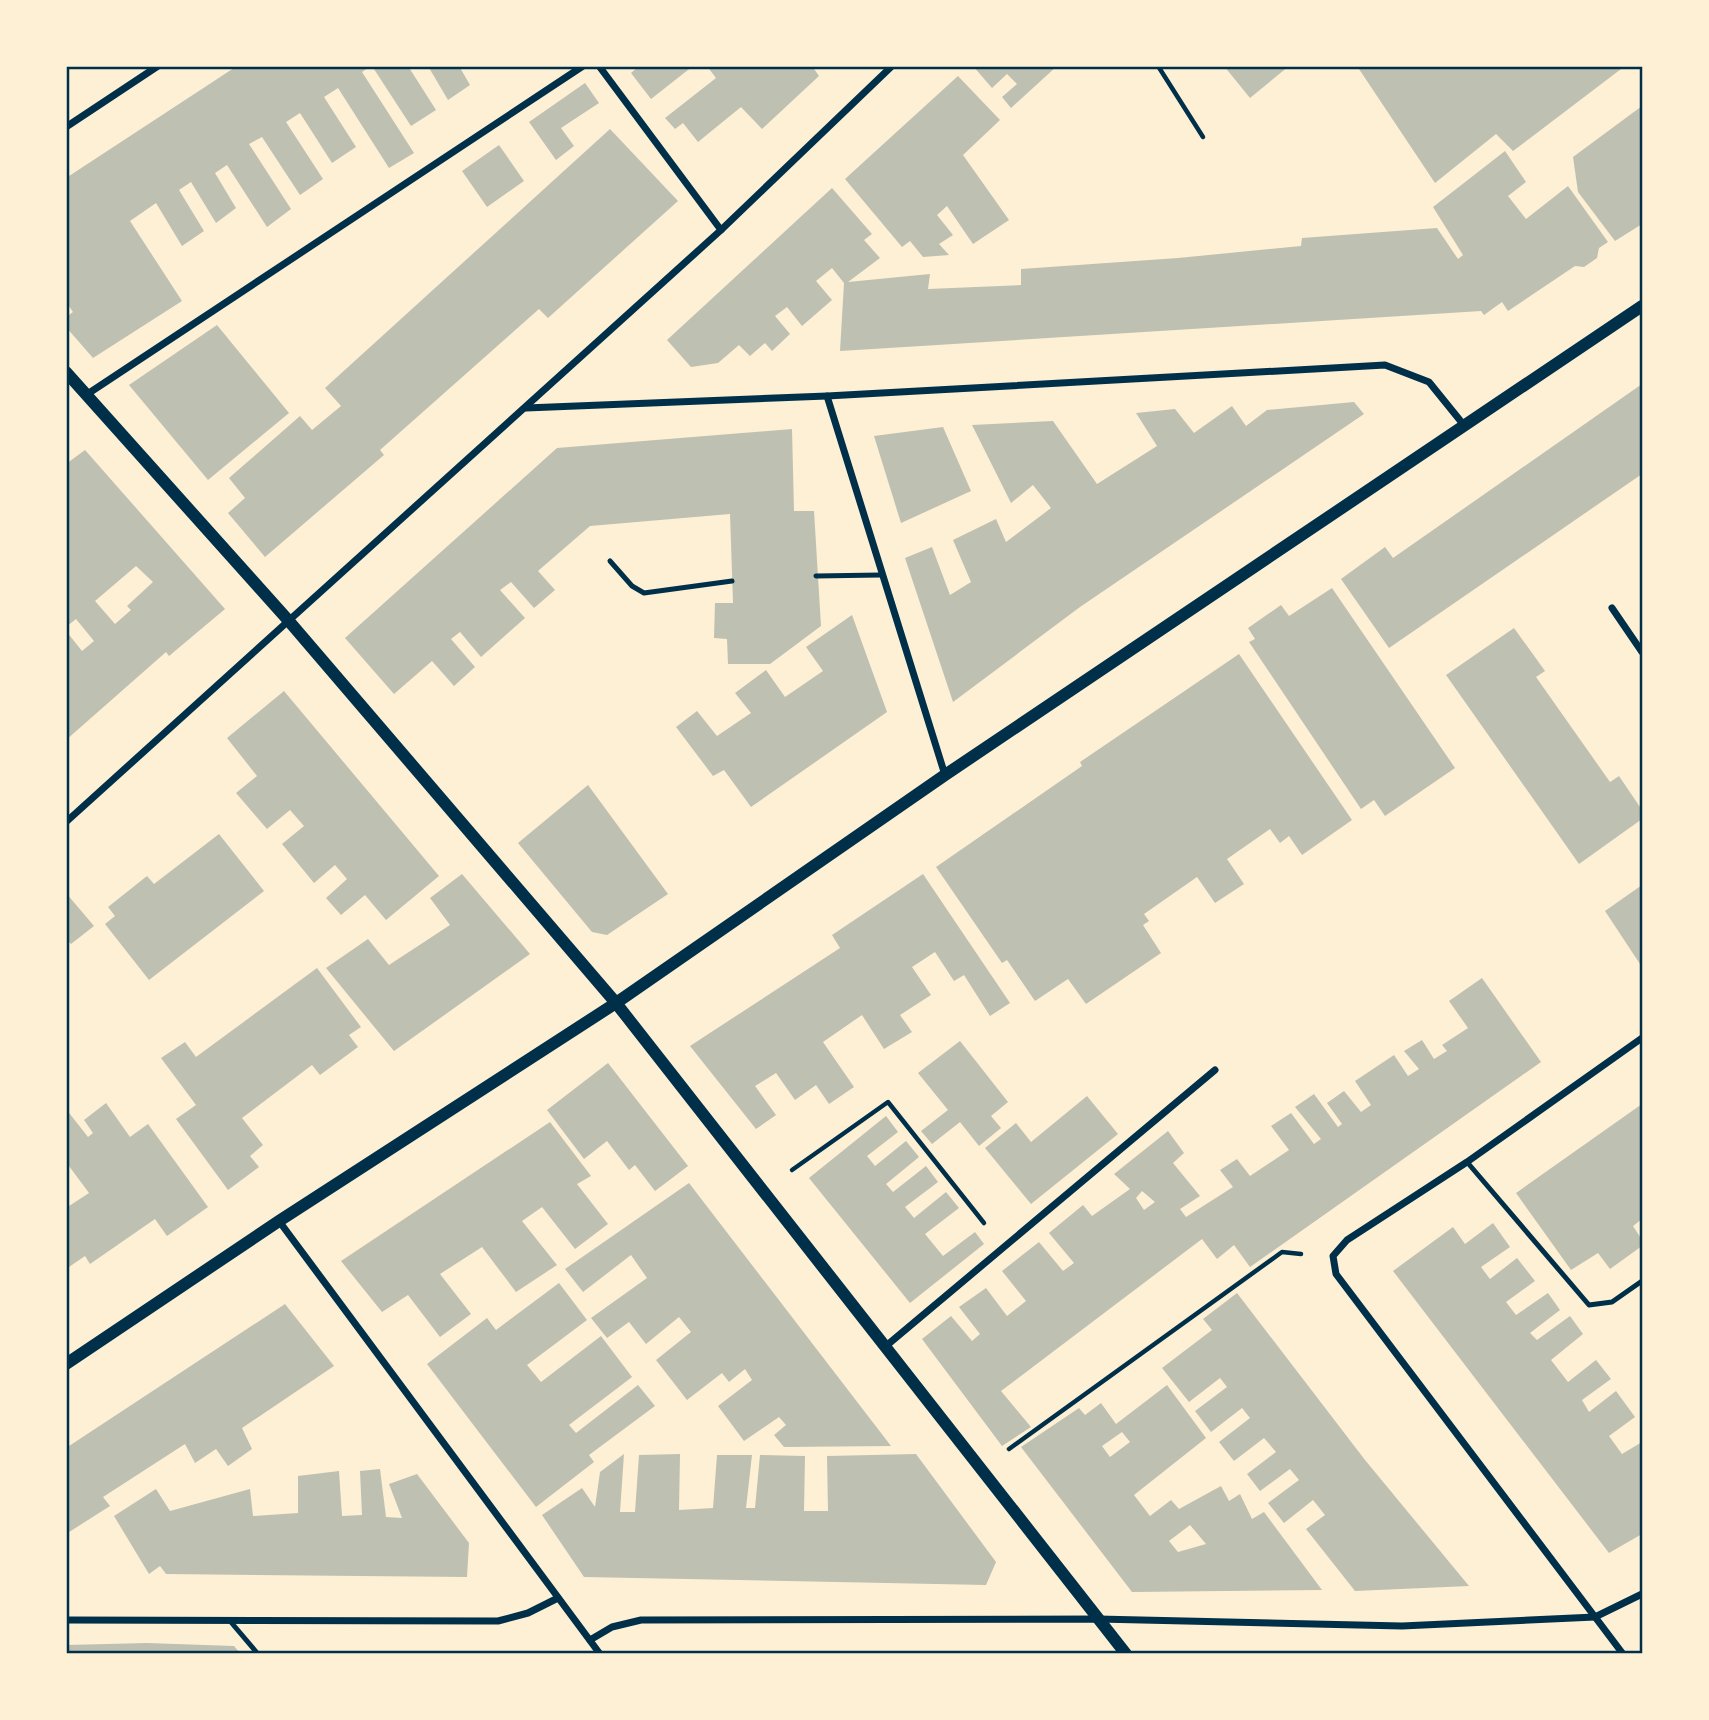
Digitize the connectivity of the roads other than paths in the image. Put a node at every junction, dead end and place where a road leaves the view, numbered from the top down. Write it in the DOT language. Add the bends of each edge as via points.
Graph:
graph roads {
  1 [pos="158,66"];
  2 [pos="583,66"];
  3 [pos="599,66"];
  4 [pos="890,67"];
  5 [pos="66,127"];
  6 [pos="721,230"];
  7 [pos="1643,306"];
  8 [pos="66,372"];
  9 [pos="86,395"];
  10 [pos="827,396"];
  11 [pos="525,408"];
  12 [pos="1463,424"];
  13 [pos="610,561"];
  14 [pos="880,575"];
  15 [pos="816,576"];
  16 [pos="732,581"];
  17 [pos="1612,608"];
  18 [pos="288,620"];
  19 [pos="1643,652"];
  20 [pos="945,775"];
  21 [pos="66,822"];
  22 [pos="616,1003"];
  23 [pos="1643,1038"];
  24 [pos="1215,1070"];
  25 [pos="1467,1162"];
  26 [pos="279,1221"];
  27 [pos="1643,1281"];
  28 [pos="886,1346"];
  29 [pos="66,1364"];
  30 [pos="1643,1594"];
  31 [pos="558,1598"];
  32 [pos="1595,1617"];
  33 [pos="1098,1619"];
  34 [pos="66,1620"];
  35 [pos="230,1621"];
  36 [pos="590,1640"];
  37 [pos="258,1654"];
  38 [pos="600,1654"];
  39 [pos="1126,1654"];
  40 [pos="1623,1654"];
  1 -- 5 [label="street"];
  2 -- 9 [label="street"];
  3 -- 6 [label="street"];
  4 -- 6 [label="street"];
  6 -- 11 [label="street"];
  7 -- 12 [label="street"];
  8 -- 9 [label="street"];
  9 -- 18 [label="street"];
  10 -- 11 [label="street"];
  10 -- 12 [label="street" via="1385,365 1429,382"];
  10 -- 14 [label="street"];
  11 -- 18 [label="street"];
  12 -- 20 [label="street"];
  13 -- 16 [label="lane" via="643,593"];
  14 -- 15 [label="lane"];
  14 -- 20 [label="street"];
  17 -- 19 [label="street"];
  18 -- 21 [label="street"];
  18 -- 22 [label="street"];
  20 -- 22 [label="street"];
  22 -- 26 [label="street"];
  22 -- 28 [label="street"];
  23 -- 25 [label="street"];
  24 -- 28 [label="street"];
  25 -- 27 [label="lane" via="1589,1305 1612,1303"];
  25 -- 32 [label="street" via="1347,1240 1333,1256 1336,1274"];
  26 -- 29 [label="street"];
  26 -- 31 [label="street"];
  28 -- 33 [label="street"];
  30 -- 32 [label="street"];
  31 -- 35 [label="street" via="498,1621"];
  31 -- 36 [label="street"];
  32 -- 33 [label="street" via="1402,1626"];
  32 -- 40 [label="street"];
  33 -- 36 [label="street" via="641,1620 612,1627"];
  33 -- 39 [label="street"];
  34 -- 35 [label="street"];
  35 -- 37 [label="lane"];
  36 -- 38 [label="street"];
}
